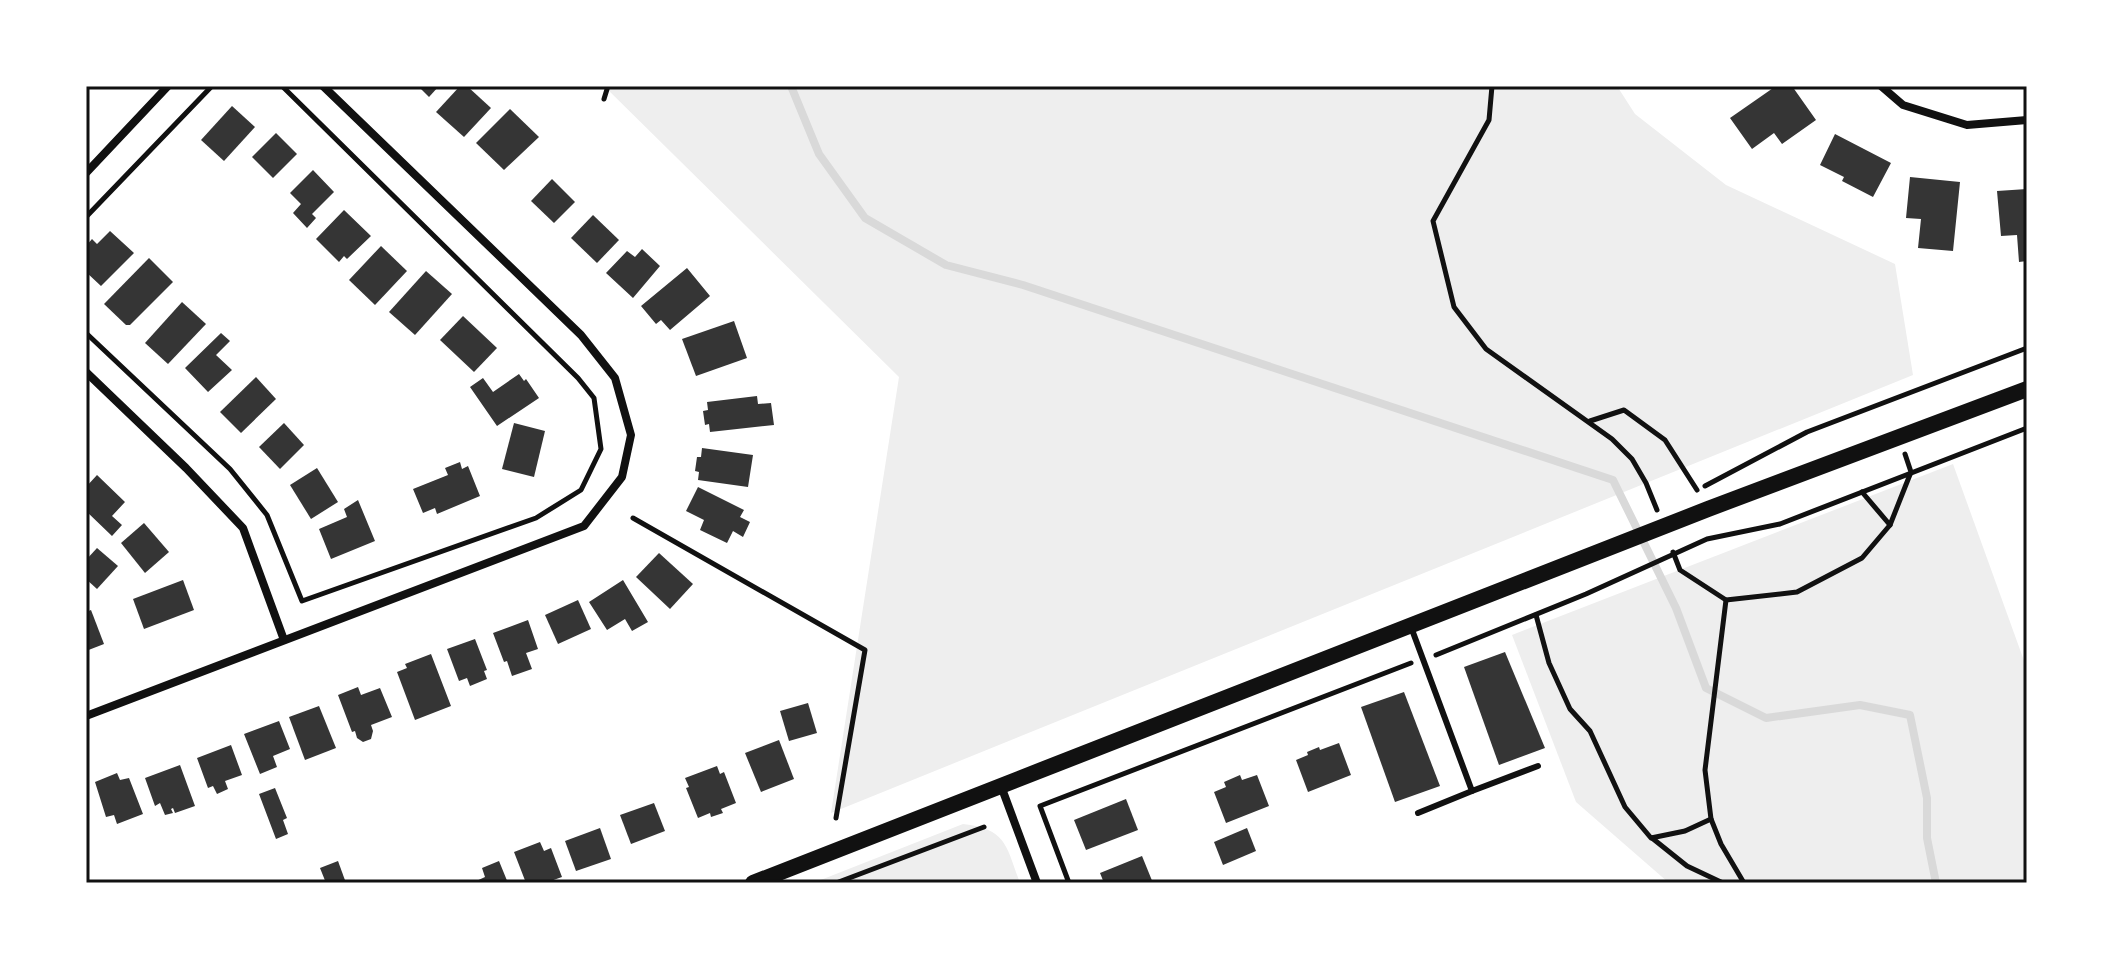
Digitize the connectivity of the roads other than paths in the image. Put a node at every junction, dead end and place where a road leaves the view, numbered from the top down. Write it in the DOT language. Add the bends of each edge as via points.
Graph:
graph roads {
  1 [pos="168,86"];
  2 [pos="323,86"];
  3 [pos="1881,86"];
  4 [pos="2027,120"];
  5 [pos="86,173"];
  6 [pos="86,372"];
  7 [pos="2027,389"];
  8 [pos="1411,627"];
  9 [pos="284,640"];
  10 [pos="86,716"];
  11 [pos="1538,766"];
  12 [pos="1001,786"];
  13 [pos="1472,791"];
  14 [pos="1418,813"];
  15 [pos="753,883"];
  16 [pos="1037,883"];
  1 -- 5 [label="street"];
  2 -- 9 [label="street" via="581,335 615,378 631,435 622,477 584,526"];
  3 -- 4 [label="street" via="1903,105 1967,125"];
  6 -- 9 [label="street" via="243,528"];
  7 -- 8 [label="main road"];
  8 -- 12 [label="main road"];
  8 -- 13 [label="lane"];
  9 -- 10 [label="street"];
  11 -- 13 [label="lane"];
  12 -- 15 [label="main road"];
  12 -- 16 [label="street"];
  13 -- 14 [label="lane"];
}
